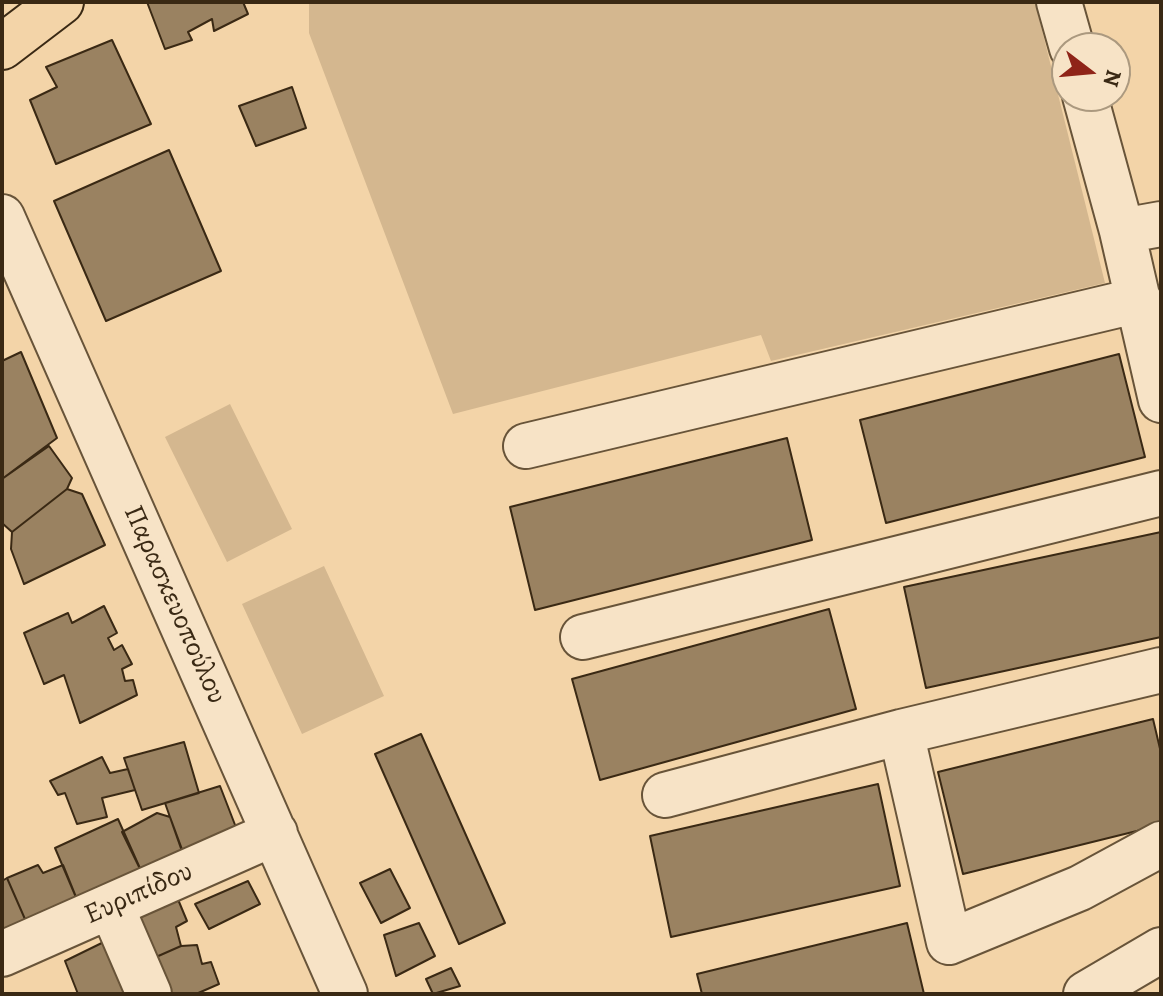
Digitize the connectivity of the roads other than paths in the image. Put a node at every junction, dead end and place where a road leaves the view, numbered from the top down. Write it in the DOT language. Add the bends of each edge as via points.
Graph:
graph roads {
  1 [pos="61,2"];
  2 [pos="1059,2"];
  3 [pos="1067,32"];
  4 [pos="2,47"];
  5 [pos="1092,112"];
  6 [pos="2,217"];
  7 [pos="1141,227"];
  8 [pos="1139,300"];
  9 [pos="1161,400"];
  10 [pos="526,446"];
  11 [pos="1161,493"];
  12 [pos="583,637"];
  13 [pos="1161,670"];
  14 [pos="901,732"];
  15 [pos="665,795"];
  16 [pos="275,833"];
  17 [pos="1161,844"];
  18 [pos="111,906"];
  19 [pos="1161,950"];
  20 [pos="2,954"];
  21 [pos="149,994"];
  22 [pos="345,994"];
  23 [pos="1086,994"];
  1 -- 4 [label="main road"];
  2 -- 3 [label="street"];
  5 -- 7 [label="street"];
  6 -- 16 [label="street, Παρασκευοπούλου"];
  7 -- 8 [label="street"];
  8 -- 9 [label="street"];
  8 -- 10 [label="street"];
  11 -- 12 [label="street"];
  13 -- 14 [label="street"];
  14 -- 15 [label="street"];
  14 -- 17 [label="street" via="949,942 1080,888"];
  16 -- 18 [label="street, Ευριπίδου"];
  16 -- 22 [label="street, Παρασκευοπούλου"];
  18 -- 20 [label="street, Ευριπίδου"];
  18 -- 21 [label="street"];
  19 -- 23 [label="street"];
}
